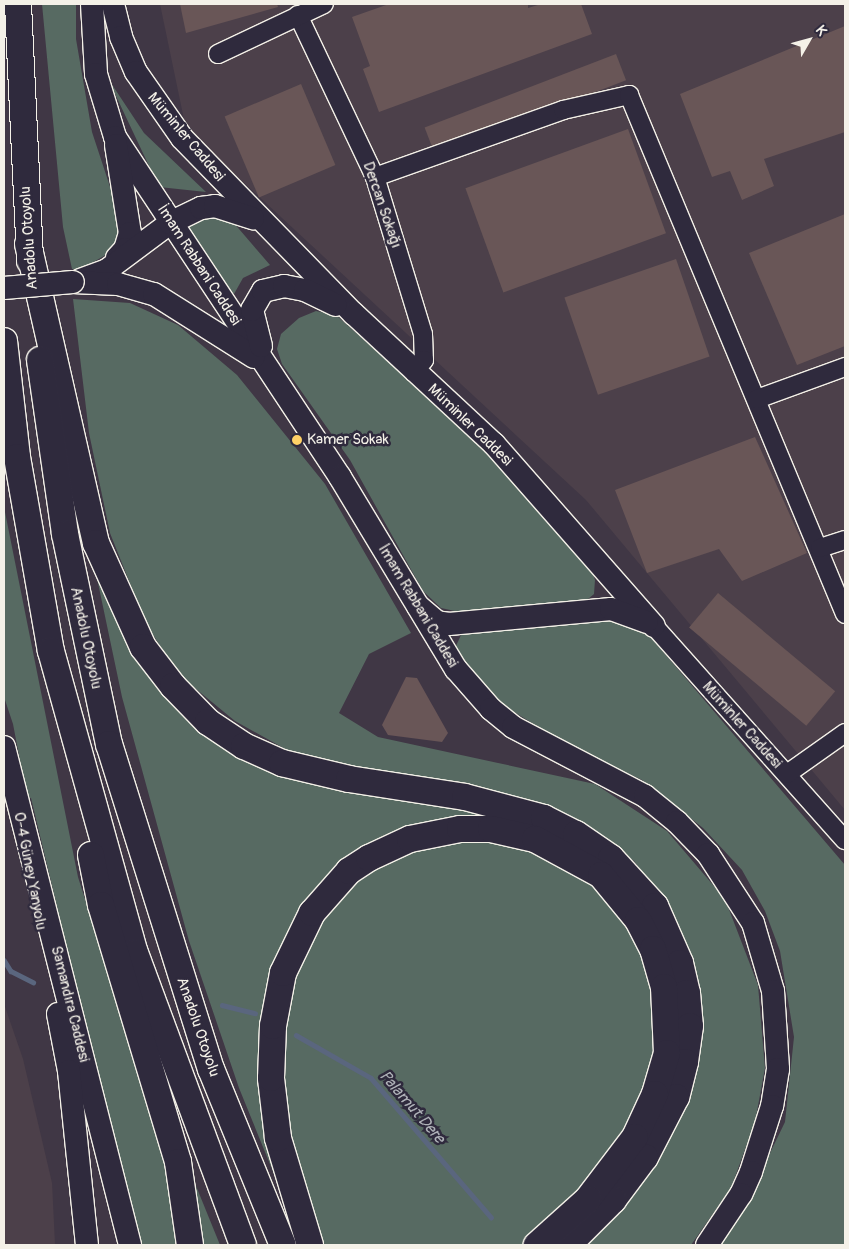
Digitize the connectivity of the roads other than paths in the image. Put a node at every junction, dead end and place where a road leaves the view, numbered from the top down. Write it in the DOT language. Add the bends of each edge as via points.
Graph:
graph roads {
  1 [pos="18,4"];
  2 [pos="92,4"];
  3 [pos="114,4"];
  4 [pos="324,4"];
  5 [pos="298,15"];
  6 [pos="218,54"];
  7 [pos="114,137"];
  8 [pos="375,177"];
  9 [pos="261,221"];
  10 [pos="170,223"];
  11 [pos="28,244"];
  12 [pos="106,270"];
  13 [pos="73,282"];
  14 [pos="4,288"];
  15 [pos="354,314"];
  16 [pos="4,340"];
  17 [pos="845,367"];
  18 [pos="270,370"];
  19 [pos="414,372"];
  20 [pos="757,399"];
  21 [pos="845,540"];
  22 [pos="820,548"];
  23 [pos="601,564"];
  24 [pos="409,596"];
  25 [pos="593,609"];
  26 [pos="845,614"];
  27 [pos="464,622"];
  28 [pos="654,626"];
  29 [pos="51,651"];
  30 [pos="456,669"];
  31 [pos="845,733"];
  32 [pos="6,755"];
  33 [pos="787,774"];
  34 [pos="845,840"];
  35 [pos="86,1245"];
  36 [pos="130,1245"];
  37 [pos="190,1245"];
  38 [pos="243,1245"];
  39 [pos="283,1245"];
  40 [pos="310,1245"];
  41 [pos="537,1245"];
  42 [pos="568,1245"];
  43 [pos="707,1245"];
  1 -- 11 [label="highway, Anadolu Otoyolu"];
  2 -- 7 [label="main road, İmam Rabbani Caddesi" via="96,74"];
  3 -- 9 [label="main road, Müminler Caddesi" via="121,37 153,102"];
  4 -- 5 [label="street"];
  5 -- 6 [label="street"];
  5 -- 8 [label="street, Dercan Sokağı"];
  7 -- 10 [label="main road, İmam Rabbani Caddesi"];
  7 -- 12 [label="main road" via="130,233 125,249"];
  8 -- 19 [label="street, Dercan Sokağı" via="423,334 424,360"];
  8 -- 20 [label="street" via="562,110 629,95"];
  9 -- 10 [label="main road" via="215,206"];
  9 -- 15 [label="main road, Müminler Caddesi"];
  10 -- 12 [label="main road"];
  10 -- 18 [label="main road, İmam Rabbani Caddesi"];
  11 -- 39 [label="highway, Anadolu Otoyolu" via="65,534 109,744 211,1069"];
  11 -- 42 [label="highway" via="96,543 143,647 173,686 208,722 244,746 282,763 349,779 465,797 544,818 576,834 611,858 655,906 677,955 687,993 690,1026 683,1071 676,1097 645,1157 613,1200"];
  12 -- 13 [label="main road"];
  13 -- 14 [label="main road, bridge"];
  13 -- 18 [label="main road" via="118,284 154,294 183,309"];
  15 -- 18 [label="main road" via="305,290 276,285 263,291 252,310 252,323"];
  15 -- 19 [label="main road, Müminler Caddesi"];
  16 -- 29 [label="highway" via="17,457"];
  17 -- 20 [label="street"];
  18 -- 24 [label="main road, İmam Rabbani Caddesi" via="345,486"];
  19 -- 23 [label="main road, Müminler Caddesi" via="494,444"];
  20 -- 22 [label="street"];
  21 -- 22 [label="street"];
  22 -- 26 [label="street"];
  23 -- 25 [label="main road" via="610,592"];
  23 -- 28 [label="main road, Müminler Caddesi"];
  24 -- 27 [label="main road" via="437,622"];
  24 -- 30 [label="main road, İmam Rabbani Caddesi"];
  25 -- 27 [label="main road"];
  25 -- 28 [label="main road" via="625,611"];
  27 -- 30 [label="main road" via="446,639 446,649"];
  28 -- 33 [label="street, Müminler Caddesi"];
  29 -- 37 [label="highway" via="101,905 178,1162"];
  29 -- 38 [label="highway" via="135,953"];
  30 -- 43 [label="main road, İmam Rabbani Caddesi" via="490,709 513,727 645,796 677,822 708,854 753,923 773,990 778,1069 772,1106 751,1172 742,1194"];
  31 -- 33 [label="street"];
  32 -- 35 [label="main road, O-4 Güney Yanyolu" via="69,1071"];
  32 -- 36 [label="main road, Samandıra Caddesi"];
  33 -- 34 [label="street, Müminler Caddesi"];
  40 -- 41 [label="highway" via="278,1138 271,1078 272,1026 283,973 312,913 349,871 410,839 460,829 490,829 535,839 601,875 638,920 653,949 664,987 667,1052 656,1094 635,1137 588,1199"];
}
